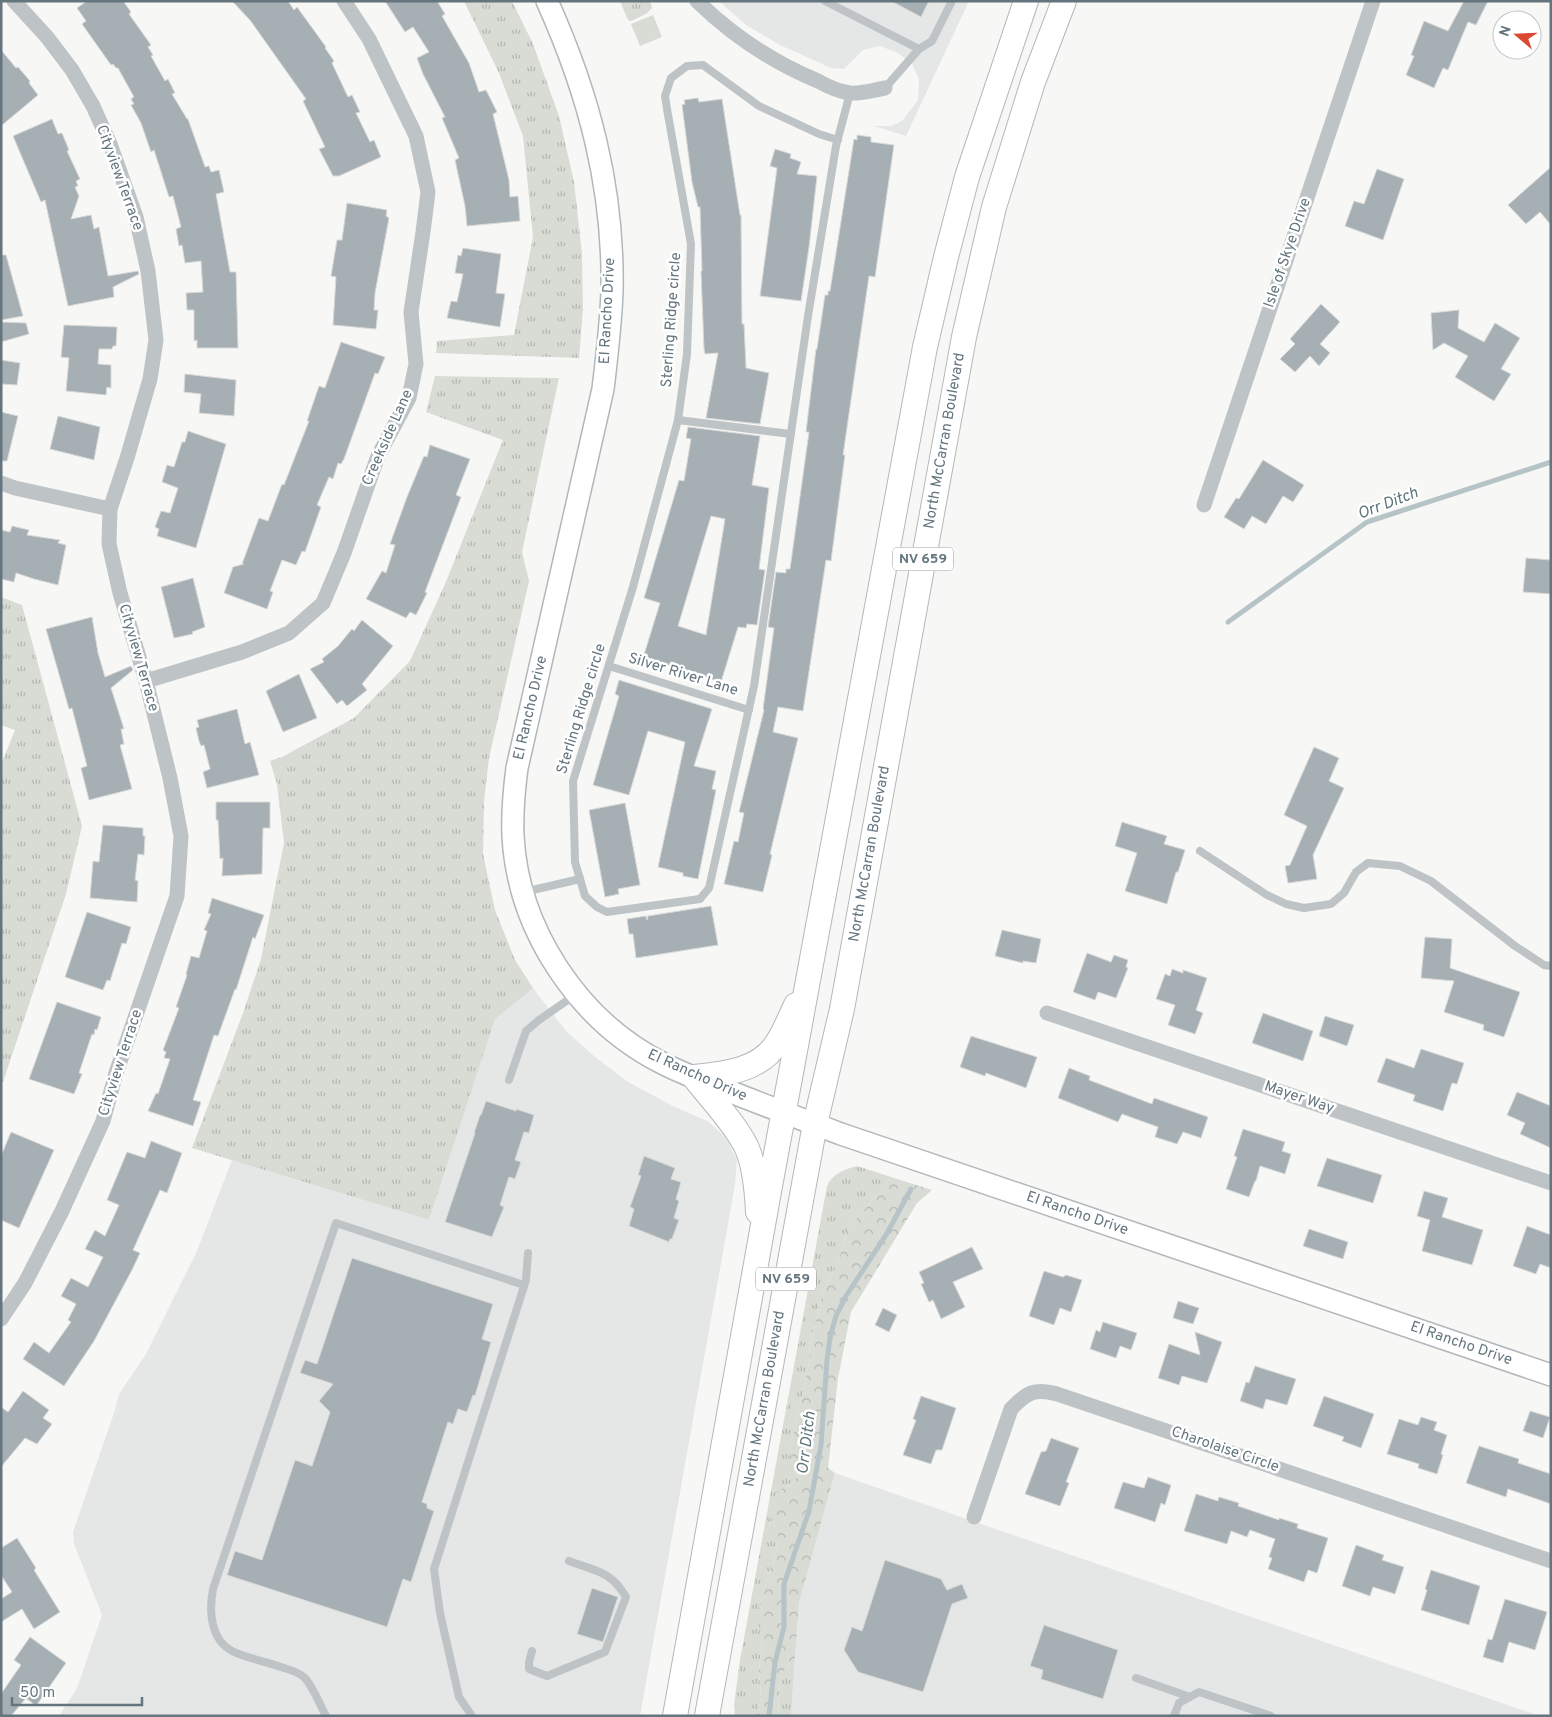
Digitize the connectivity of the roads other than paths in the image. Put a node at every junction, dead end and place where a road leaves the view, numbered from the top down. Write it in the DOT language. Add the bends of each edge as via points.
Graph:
graph roads {
  1 [pos="14,1"];
  2 [pos="344,1"];
  3 [pos="547,1"];
  4 [pos="697,1"];
  5 [pos="825,1"];
  6 [pos="952,1"];
  7 [pos="1026,1"];
  8 [pos="1064,1"];
  9 [pos="1373,1"];
  10 [pos="919,49"];
  11 [pos="885,88"];
  12 [pos="850,93"];
  13 [pos="838,140"];
  14 [pos="678,420"];
  15 [pos="791,434"];
  16 [pos="1,483"];
  17 [pos="1204,505"];
  18 [pos="110,509"];
  19 [pos="609,666"];
  20 [pos="146,681"];
  21 [pos="749,710"];
  22 [pos="1200,851"];
  23 [pos="580,879"];
  24 [pos="524,892"];
  25 [pos="1551,966"];
  26 [pos="810,976"];
  27 [pos="576,994"];
  28 [pos="1047,1013"];
  29 [pos="694,1078"];
  30 [pos="509,1080"];
  31 [pos="785,1113"];
  32 [pos="815,1124"];
  33 [pos="1551,1183"];
  34 [pos="760,1241"];
  35 [pos="528,1253"];
  36 [pos="524,1286"];
  37 [pos="1,1319"];
  38 [pos="1551,1375"];
  39 [pos="974,1518"];
  40 [pos="569,1561"];
  41 [pos="1551,1561"];
  42 [pos="532,1652"];
  43 [pos="1136,1678"];
  44 [pos="1190,1697"];
  45 [pos="326,1716"];
  46 [pos="472,1716"];
  47 [pos="674,1716"];
  48 [pos="707,1716"];
  49 [pos="1174,1716"];
  50 [pos="1271,1716"];
  1 -- 18 [label="street, Cityview Terrace" via="72,70 93,106 136,217 148,271 156,340 150,379"];
  2 -- 20 [label="street, Creekside Lane" via="368,39 416,136 428,192 411,312 416,364 410,398 378,456 323,603 289,633 242,652"];
  3 -- 24 [label="main road, El Rancho Drive" via="570,53 595,136 609,221 612,290 603,388 517,768 513,837"];
  4 -- 12 [label="street" via="760,52 797,72"];
  5 -- 10 [label="lane"];
  6 -- 10 [label="lane" via="932,41"];
  7 -- 26 [label="main road, NV 659" via="968,176 925,347"];
  8 -- 32 [label="main road, North McCarran Boulevard / NV 659" via="994,207 964,337 842,1010"];
  9 -- 17 [label="street, Isle of Skye Drive"];
  10 -- 11 [label="lane"];
  11 -- 12 [label="street"];
  12 -- 13 [label="lane, Sterling Ridge circle"];
  13 -- 14 [label="lane, Sterling Ridge circle" via="759,106 703,65 687,66 671,78 665,96 691,244 687,354"];
  13 -- 15 [label="lane, Sterling Ridge circle"];
  14 -- 15 [label="lane"];
  14 -- 19 [label="lane, Sterling Ridge circle"];
  15 -- 21 [label="lane, Sterling Ridge circle"];
  16 -- 18 [label="street"];
  18 -- 20 [label="street, Cityview Terrace" via="109,544"];
  19 -- 21 [label="lane, Silver River Lane"];
  19 -- 23 [label="lane, Sterling Ridge circle" via="574,781 575,862"];
  20 -- 37 [label="street, Cityview Terrace" via="181,836 177,896 116,1073 103,1121 25,1283"];
  21 -- 23 [label="lane, Sterling Ridge circle" via="709,888 700,899 607,912 586,896"];
  22 -- 25 [label="lane" via="1268,895 1304,908 1331,904 1344,893 1356,872 1368,863 1400,866 1431,880 1515,946 1544,965"];
  23 -- 24 [label="lane"];
  24 -- 27 [label="main road, El Rancho Drive" via="539,934"];
  26 -- 29 [label="main road" via="778,1043 769,1053 742,1069"];
  26 -- 31 [label="main road, NV 659"];
  27 -- 29 [label="main road, El Rancho Drive" via="628,1042 661,1063"];
  27 -- 30 [label="lane" via="526,1031"];
  28 -- 33 [label="street, Mayer Way"];
  29 -- 31 [label="main road, El Rancho Drive"];
  29 -- 34 [label="main road" via="746,1147 757,1192"];
  31 -- 32 [label="main road, El Rancho Drive"];
  31 -- 34 [label="main road, NV 659"];
  32 -- 38 [label="main road, El Rancho Drive"];
  32 -- 48 [label="main road, North McCarran Boulevard / NV 659"];
  34 -- 47 [label="main road, NV 659"];
  35 -- 36 [label="lane"];
  36 -- 45 [label="lane" via="336,1223 210,1606 212,1626 221,1642 232,1651 305,1678"];
  36 -- 46 [label="lane" via="434,1569 440,1613 459,1697"];
  39 -- 41 [label="street, Charolaise Circle" via="1011,1409 1021,1398 1044,1390"];
  40 -- 42 [label="lane" via="608,1575 626,1597 605,1652 547,1676 529,1669"];
  43 -- 44 [label="lane"];
  44 -- 49 [label="lane" via="1178,1703"];
  44 -- 50 [label="lane" via="1199,1692"];
}
